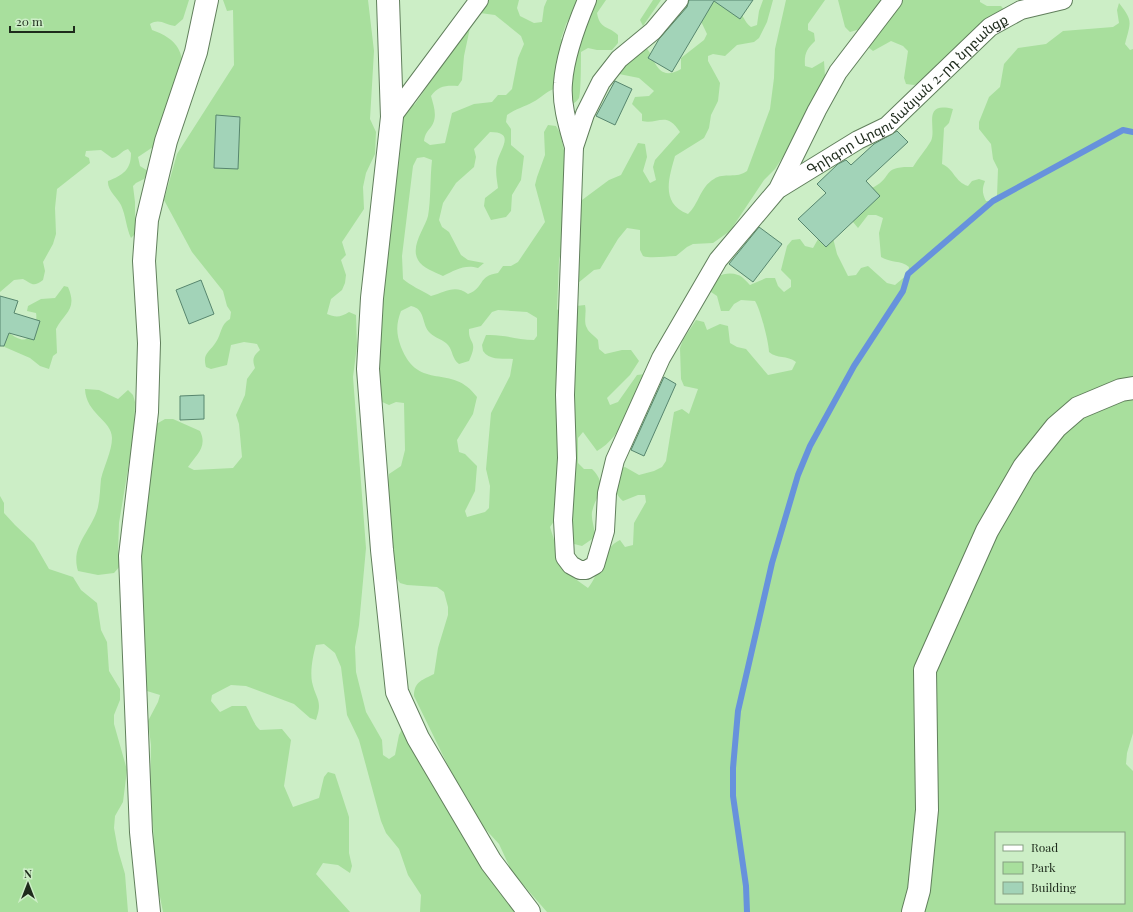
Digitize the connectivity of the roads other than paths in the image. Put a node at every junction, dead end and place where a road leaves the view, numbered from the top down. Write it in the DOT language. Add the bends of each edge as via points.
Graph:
graph roads {
  1 [pos="207,0"];
  2 [pos="388,0"];
  3 [pos="479,0"];
  4 [pos="587,0"];
  5 [pos="679,0"];
  6 [pos="893,0"];
  7 [pos="1063,0"];
  8 [pos="392,117"];
  9 [pos="574,146"];
  10 [pos="778,189"];
  11 [pos="1133,388"];
  12 [pos="149,912"];
  13 [pos="530,912"];
  14 [pos="913,912"];
  1 -- 12 [label="street" via="196,52 166,140 148,213 144,254 149,343 147,412 130,556 141,824"];
  2 -- 8 [label="street"];
  3 -- 8 [label="street"];
  4 -- 9 [label="street" via="574,31 563,83 565,110"];
  5 -- 9 [label="street" via="653,31 619,59 601,82 585,114"];
  6 -- 10 [label="street" via="838,72"];
  7 -- 10 [label="street, Գրիգոր Արզումանյան 2-րդ նրբանցք" via="1021,10 990,28 887,126 858,140"];
  8 -- 13 [label="street" via="372,298 368,369 382,550 397,692 418,738 491,862"];
  9 -- 10 [label="street" via="565,395 567,458 563,520 565,557 571,565 580,570 595,565 605,530 607,493 615,460 661,358 718,260"];
  11 -- 14 [label="street" via="1121,390 1078,408 1056,427 1024,467 987,530 925,670 927,810 919,890"];
}
